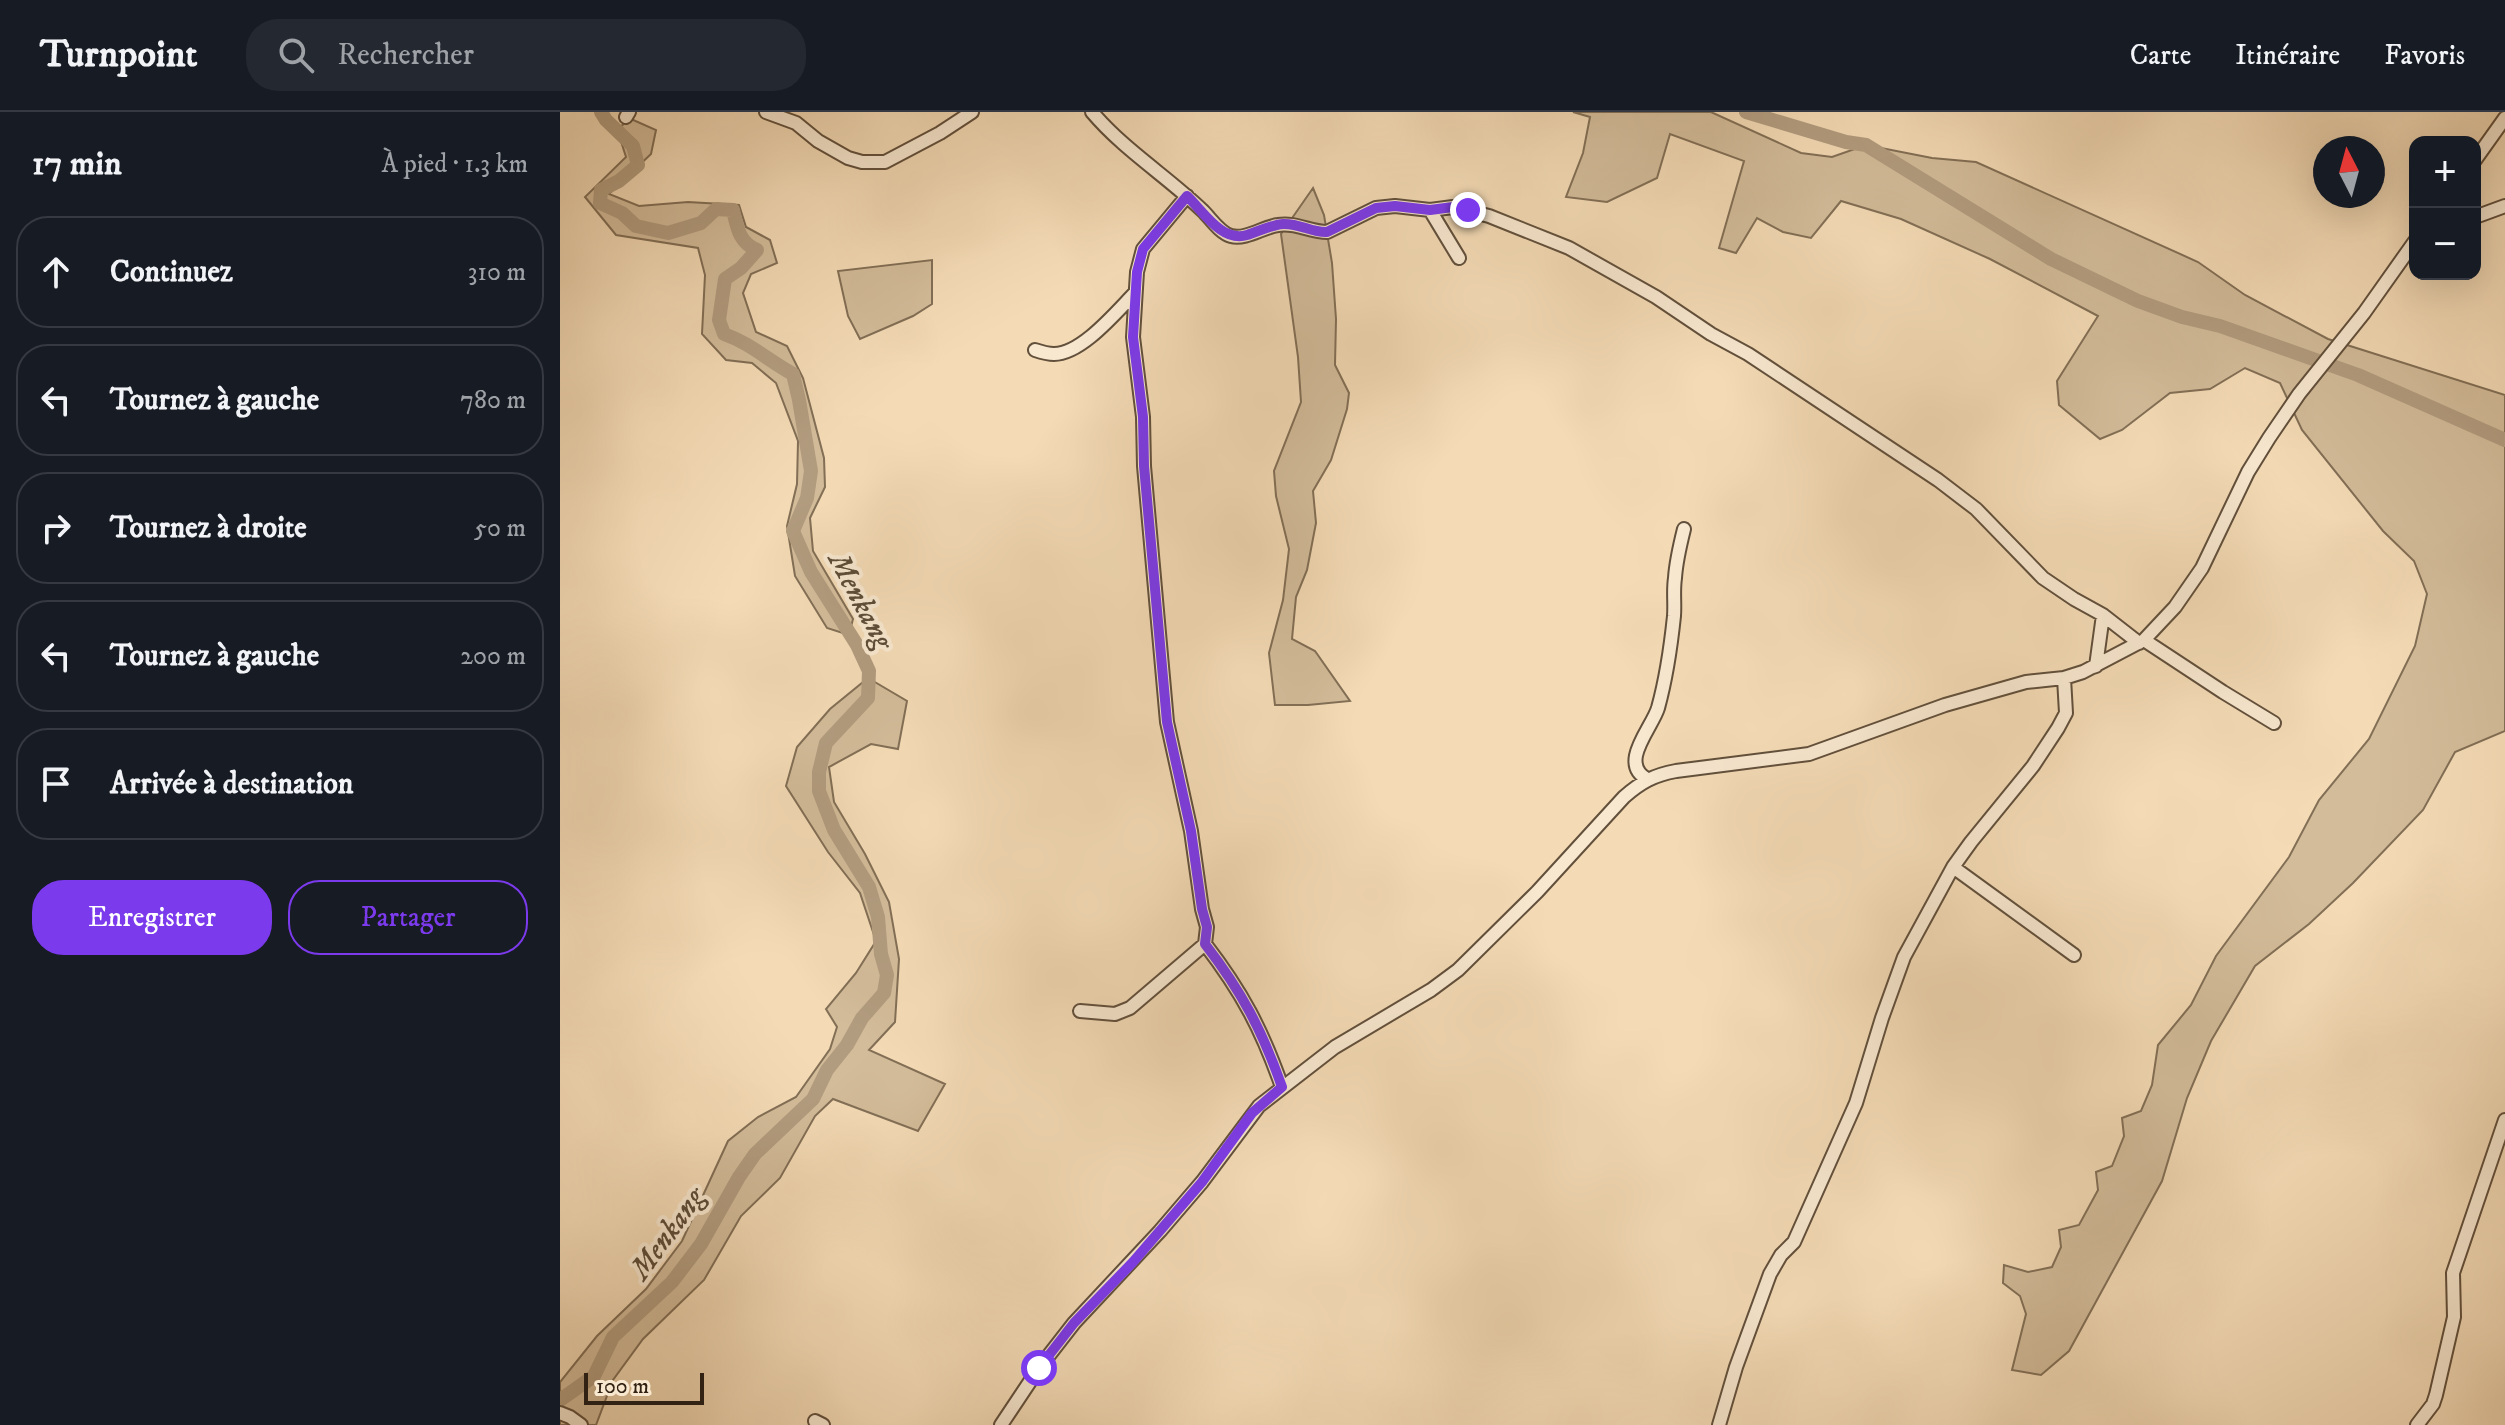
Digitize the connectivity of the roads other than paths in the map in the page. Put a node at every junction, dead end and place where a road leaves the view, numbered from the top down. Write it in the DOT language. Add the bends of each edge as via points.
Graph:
graph roads {
  1 [pos="766,112"];
  2 [pos="972,112"];
  3 [pos="1092,112"];
  4 [pos="2505,118"];
  5 [pos="2481,152"];
  6 [pos="1187,196"];
  7 [pos="2505,206"];
  8 [pos="1430,210"];
  9 [pos="2481,215"];
  10 [pos="2409,249"];
  11 [pos="1459,258"];
  12 [pos="1135,293"];
  13 [pos="1035,350"];
  14 [pos="1684,529"];
  15 [pos="2103,615"];
  16 [pos="2142,641"];
  17 [pos="2083,672"];
  18 [pos="2064,678"];
  19 [pos="2274,723"];
  20 [pos="1647,779"];
  21 [pos="1953,867"];
  22 [pos="1205,944"];
  23 [pos="2074,955"];
  24 [pos="1080,1011"];
  25 [pos="1282,1087"];
  26 [pos="2505,1120"];
  27 [pos="560,1413"];
  28 [pos="581,1425"];
  29 [pos="1001,1425"];
  30 [pos="1719,1425"];
  31 [pos="2417,1425"];
  1 -- 2 [label="street" via="796,123 848,158 875,164"];
  3 -- 6 [label="street"];
  4 -- 5 [label="street"];
  6 -- 8 [label="street" via="1233,237 1280,224 1327,232 1376,208"];
  6 -- 12 [label="street" via="1143,249"];
  7 -- 9 [label="street"];
  8 -- 11 [label="street"];
  8 -- 15 [label="street" via="1468,210 1539,234 1656,297 1956,493 2043,578"];
  10 -- 16 [label="street" via="2284,416 2248,472 2202,568"];
  12 -- 13 [label="street" via="1089,338 1066,352"];
  12 -- 22 [label="street" via="1133,337 1167,722 1191,831 1207,927"];
  14 -- 20 [label="street" via="1661,692 1635,758"];
  15 -- 16 [label="street"];
  15 -- 17 [label="street" via="2096,666"];
  16 -- 17 [label="street"];
  16 -- 19 [label="street"];
  17 -- 18 [label="street"];
  18 -- 20 [label="street" via="1973,697 1809,754"];
  18 -- 21 [label="street" via="2066,713 2058,728"];
  20 -- 25 [label="street" via="1458,970"];
  21 -- 23 [label="street"];
  21 -- 30 [label="street" via="1904,957 1837,1149 1794,1242 1770,1274"];
  22 -- 24 [label="street" via="1130,1008 1115,1014"];
  22 -- 25 [label="street" via="1243,997"];
  25 -- 29 [label="street" via="1252,1113 1202,1182 1074,1323"];
  26 -- 31 [label="street" via="2453,1273 2454,1317 2436,1395"];
  27 -- 28 [label="street"];
}
